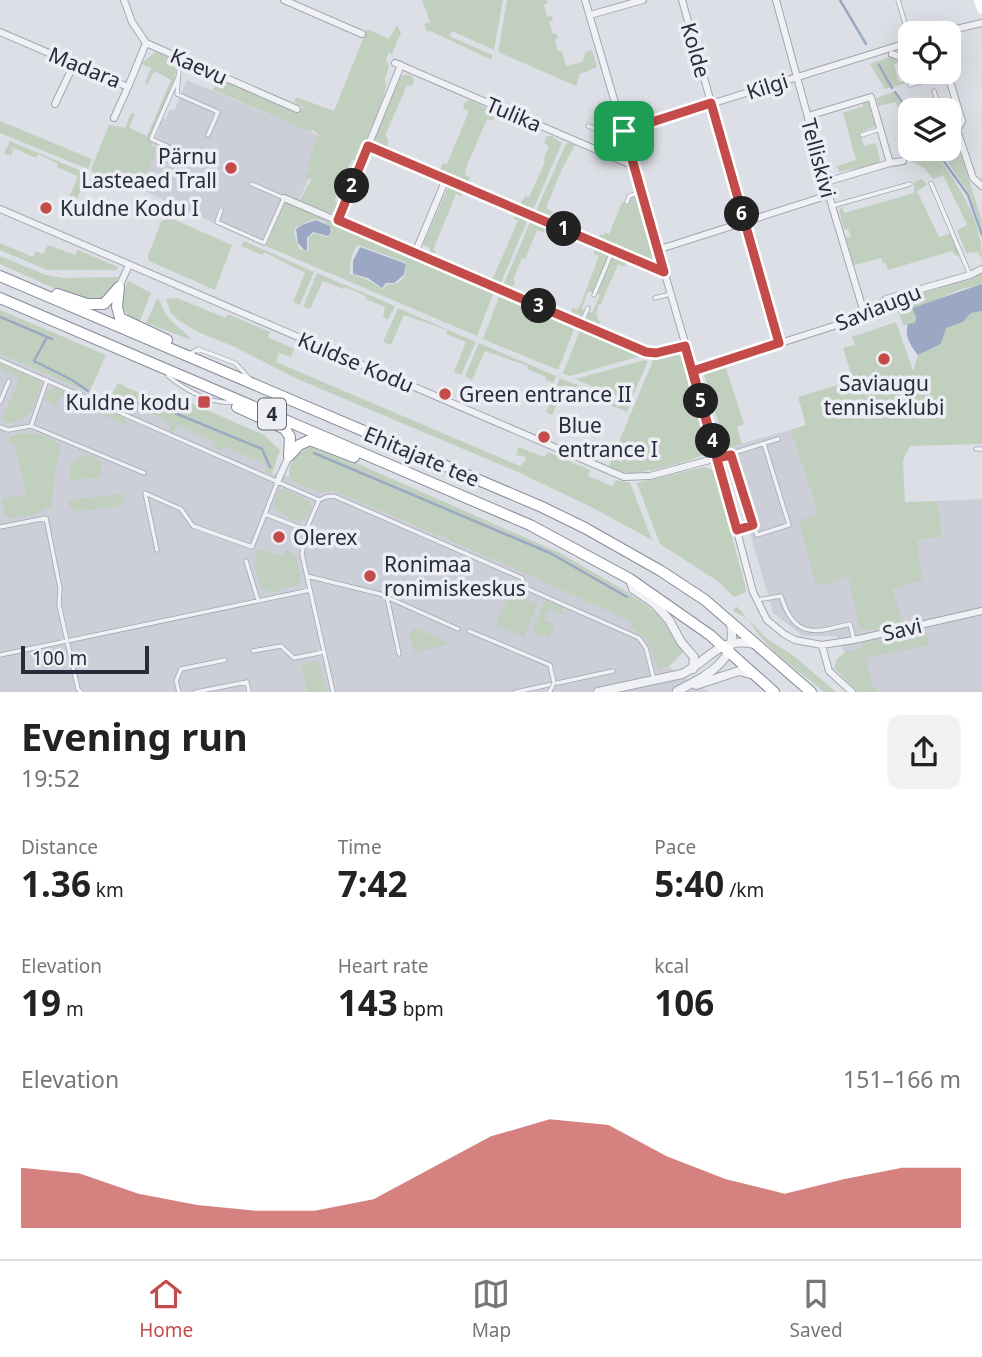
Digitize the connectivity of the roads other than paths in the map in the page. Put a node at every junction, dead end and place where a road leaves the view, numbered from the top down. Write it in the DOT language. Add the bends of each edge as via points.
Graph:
graph roads {
  1 [pos="124,0"];
  2 [pos="284,0"];
  3 [pos="585,0"];
  4 [pos="643,0"];
  5 [pos="682,0"];
  6 [pos="775,0"];
  7 [pos="898,0"];
  8 [pos="979,0"];
  9 [pos="982,9"];
  10 [pos="590,15"];
  11 [pos="904,21"];
  12 [pos="982,23"];
  13 [pos="961,28"];
  14 [pos="0,32"];
  15 [pos="362,34"];
  16 [pos="146,43"];
  17 [pos="898,45"];
  18 [pos="892,54"];
  19 [pos="898,56"];
  20 [pos="181,58"];
  21 [pos="74,64"];
  22 [pos="179,75"];
  23 [pos="797,76"];
  24 [pos="913,84"];
  25 [pos="910,85"];
  26 [pos="128,87"];
  27 [pos="934,91"];
  28 [pos="936,98"];
  29 [pos="711,103"];
  30 [pos="55,104"];
  31 [pos="297,110"];
  32 [pos="808,116"];
  33 [pos="114,118"];
  34 [pos="622,123"];
  35 [pos="588,126"];
  36 [pos="880,129"];
  37 [pos="624,131"];
  38 [pos="208,135"];
  39 [pos="862,135"];
  40 [pos="961,142"];
  41 [pos="368,146"];
  42 [pos="194,158"];
  43 [pos="903,161"];
  44 [pos="890,163"];
  45 [pos="634,166"];
  46 [pos="446,179"];
  47 [pos="826,181"];
  48 [pos="931,183"];
  49 [pos="252,184"];
  50 [pos="910,184"];
  51 [pos="982,186"];
  52 [pos="641,192"];
  53 [pos="829,195"];
  54 [pos="284,198"];
  55 [pos="627,202"];
  56 [pos="832,206"];
  57 [pos="0,209"];
  58 [pos="221,210"];
  59 [pos="338,220"];
  60 [pos="744,223"];
  61 [pos="613,250"];
  62 [pos="657,250"];
  63 [pos="415,253"];
  64 [pos="129,265"];
  65 [pos="982,269"];
  66 [pos="664,272"];
  67 [pos="970,275"];
  68 [pos="0,276"];
  69 [pos="119,287"];
  70 [pos="37,292"];
  71 [pos="670,294"];
  72 [pos="594,295"];
  73 [pos="0,298"];
  74 [pos="655,298"];
  75 [pos="587,309"];
  76 [pos="866,316"];
  77 [pos="581,324"];
  78 [pos="779,343"];
  79 [pos="685,346"];
  80 [pos="186,355"];
  81 [pos="0,360"];
  82 [pos="148,361"];
  83 [pos="693,371"];
  84 [pos="47,380"];
  85 [pos="9,381"];
  86 [pos="242,401"];
  87 [pos="0,402"];
  88 [pos="228,403"];
  89 [pos="31,426"];
  90 [pos="0,427"];
  91 [pos="778,439"];
  92 [pos="764,444"];
  93 [pos="976,449"];
  94 [pos="982,449"];
  95 [pos="731,455"];
  96 [pos="289,456"];
  97 [pos="369,456"];
  98 [pos="717,458"];
  99 [pos="144,472"];
  100 [pos="278,480"];
  101 [pos="319,500"];
  102 [pos="265,514"];
  103 [pos="753,525"];
  104 [pos="0,527"];
  105 [pos="306,530"];
  106 [pos="737,530"];
  107 [pos="157,551"];
  108 [pos="246,561"];
  109 [pos="307,576"];
  110 [pos="630,579"];
  111 [pos="310,590"];
  112 [pos="387,597"];
  113 [pos="258,600"];
  114 [pos="757,600"];
  115 [pos="982,611"];
  116 [pos="730,620"];
  117 [pos="458,629"];
  118 [pos="469,631"];
  119 [pos="66,640"];
  120 [pos="854,640"];
  121 [pos="754,644"];
  122 [pos="822,645"];
  123 [pos="728,647"];
  124 [pos="253,651"];
  125 [pos="324,652"];
  126 [pos="399,654"];
  127 [pos="0,655"];
  128 [pos="225,660"];
  129 [pos="693,669"];
  130 [pos="613,670"];
  131 [pos="757,676"];
  132 [pos="655,682"];
  133 [pos="635,688"];
  134 [pos="675,691"];
  135 [pos="81,692"];
  136 [pos="179,692"];
  137 [pos="196,692"];
  138 [pos="249,692"];
  139 [pos="333,692"];
  140 [pos="516,692"];
  141 [pos="550,692"];
  142 [pos="598,692"];
  143 [pos="774,692"];
  144 [pos="811,692"];
  145 [pos="852,692"];
  1 -- 16 [label="street, Kaevu"];
  2 -- 15 [label="street"];
  3 -- 10 [label="street"];
  4 -- 10 [label="street"];
  5 -- 29 [label="street, Kolde"];
  6 -- 23 [label="street, Telliskivi"];
  7 -- 11 [label="lane"];
  8 -- 9 [label="main road"];
  10 -- 34 [label="street"];
  12 -- 13 [label="street"];
  14 -- 21 [label="street, Madara"];
  16 -- 20 [label="street, Kaevu"];
  16 -- 26 [label="street, Madara"];
  17 -- 23 [label="street, Kilgi"];
  18 -- 19 [label="street"];
  20 -- 22 [label="lane"];
  20 -- 31 [label="street, Kaevu"];
  21 -- 26 [label="street, Madara"];
  21 -- 30 [label="street"];
  22 -- 38 [label="lane" via="177,94 218,112"];
  22 -- 42 [label="lane" via="151,139"];
  23 -- 29 [label="street, Kilgi"];
  23 -- 32 [label="street, Telliskivi"];
  24 -- 25 [label="lane"];
  26 -- 33 [label="street"];
  27 -- 28 [label="lane"];
  29 -- 37 [label="street, Kilgi"];
  29 -- 60 [label="street, Kolde"];
  32 -- 36 [label="street" via="871,97"];
  32 -- 47 [label="street, Telliskivi"];
  34 -- 35 [label="lane" via="599,130"];
  34 -- 37 [label="street"];
  36 -- 39 [label="lane"];
  36 -- 44 [label="street"];
  37 -- 45 [label="street"];
  40 -- 51 [label="street" via="973,177"];
  41 -- 45 [label="street, Tulika" via="398,64"];
  41 -- 46 [label="street"];
  41 -- 59 [label="street"];
  43 -- 44 [label="street"];
  44 -- 47 [label="street"];
  45 -- 52 [label="street"];
  46 -- 61 [label="street"];
  46 -- 63 [label="street"];
  47 -- 53 [label="street, Telliskivi"];
  48 -- 67 [label="lane"];
  49 -- 54 [label="lane"];
  50 -- 56 [label="lane"];
  52 -- 55 [label="lane" via="629,196"];
  52 -- 62 [label="street"];
  53 -- 56 [label="street, Telliskivi"];
  53 -- 60 [label="street"];
  54 -- 58 [label="lane" via="264,243 217,222"];
  54 -- 59 [label="street"];
  56 -- 76 [label="street, Telliskivi"];
  57 -- 64 [label="street, Kuldse Kodu"];
  59 -- 63 [label="street"];
  60 -- 62 [label="street"];
  60 -- 78 [label="street, Kolde"];
  61 -- 66 [label="street"];
  61 -- 72 [label="lane"];
  62 -- 66 [label="street"];
  63 -- 77 [label="street"];
  64 -- 69 [label="street"];
  64 -- 98 [label="street, Kuldse Kodu" via="624,477 650,476"];
  65 -- 67 [label="street, Saviaugu"];
  66 -- 71 [label="street"];
  67 -- 76 [label="street, Saviaugu" via="886,299"];
  68 -- 70 [label="highway, Ehitajate tee / 4"];
  69 -- 70 [label="highway" via="104,304"];
  69 -- 80 [label="highway" via="120,317 164,338"];
  70 -- 80 [label="highway, Ehitajate tee / 4"];
  71 -- 74 [label="lane"];
  71 -- 79 [label="street"];
  73 -- 82 [label="highway, Ehitajate tee / 4"];
  75 -- 77 [label="lane"];
  76 -- 78 [label="street, Saviaugu"];
  77 -- 79 [label="street" via="646,352"];
  78 -- 83 [label="street, Saviaugu"];
  79 -- 83 [label="street"];
  80 -- 116 [label="highway, Ehitajate tee / 4" via="585,528 661,571"];
  81 -- 84 [label="lane"];
  82 -- 86 [label="highway, Ehitajate tee / 4"];
  82 -- 88 [label="highway" via="168,376"];
  83 -- 98 [label="street"];
  84 -- 89 [label="lane"];
  84 -- 100 [label="lane"];
  85 -- 87 [label="lane"];
  86 -- 88 [label="lane"];
  86 -- 97 [label="highway, Ehitajate tee / 4"];
  88 -- 96 [label="highway" via="285,429 290,437"];
  89 -- 90 [label="lane"];
  89 -- 99 [label="lane"];
  91 -- 92 [label="lane"];
  92 -- 95 [label="lane"];
  92 -- 103 [label="lane" via="789,525 757,535"];
  93 -- 94 [label="lane"];
  95 -- 98 [label="lane"];
  95 -- 103 [label="lane"];
  96 -- 97 [label="highway" via="310,440 354,457"];
  96 -- 100 [label="street"];
  97 -- 110 [label="highway, Ehitajate tee / 4" via="530,525"];
  98 -- 106 [label="street"];
  100 -- 101 [label="lane"];
  100 -- 102 [label="lane"];
  101 -- 105 [label="lane"];
  101 -- 132 [label="lane" via="334,496 522,578 526,588 631,633 644,642"];
  102 -- 105 [label="lane"];
  102 -- 107 [label="lane" via="253,547 193,526 181,509 145,493"];
  103 -- 106 [label="lane"];
  104 -- 119 [label="lane" via="46,518"];
  105 -- 109 [label="lane" via="302,554"];
  106 -- 114 [label="street"];
  108 -- 113 [label="lane"];
  109 -- 111 [label="lane"];
  109 -- 112 [label="lane"];
  110 -- 123 [label="highway, Ehitajate tee / 4"];
  110 -- 129 [label="street" via="633,589 669,620 694,657"];
  111 -- 113 [label="lane"];
  111 -- 125 [label="lane"];
  112 -- 117 [label="lane"];
  112 -- 126 [label="lane"];
  113 -- 119 [label="lane"];
  114 -- 120 [label="lane" via="781,596 790,618 807,631 850,624"];
  114 -- 122 [label="street" via="767,620 784,634"];
  115 -- 120 [label="street, Savi"];
  116 -- 121 [label="highway, Ehitajate tee / 4"];
  116 -- 123 [label="street"];
  118 -- 141 [label="lane, bridge" via="550,665 554,682"];
  119 -- 127 [label="lane"];
  119 -- 135 [label="lane"];
  120 -- 122 [label="street, Savi"];
  121 -- 123 [label="street"];
  121 -- 144 [label="highway, Ehitajate tee / 4"];
  122 -- 145 [label="street" via="829,670"];
  123 -- 129 [label="street"];
  123 -- 131 [label="highway, Ehitajate tee / 4"];
  123 -- 134 [label="street" via="707,675"];
  124 -- 125 [label="lane" via="281,646 294,658"];
  125 -- 139 [label="lane"];
  128 -- 136 [label="lane" via="181,669 176,681"];
  129 -- 132 [label="street"];
  130 -- 140 [label="lane"];
  131 -- 134 [label="street" via="739,671"];
  131 -- 143 [label="highway, Ehitajate tee / 4"];
  132 -- 133 [label="street"];
  133 -- 142 [label="street"];
  137 -- 138 [label="lane" via="247,682"];
}
